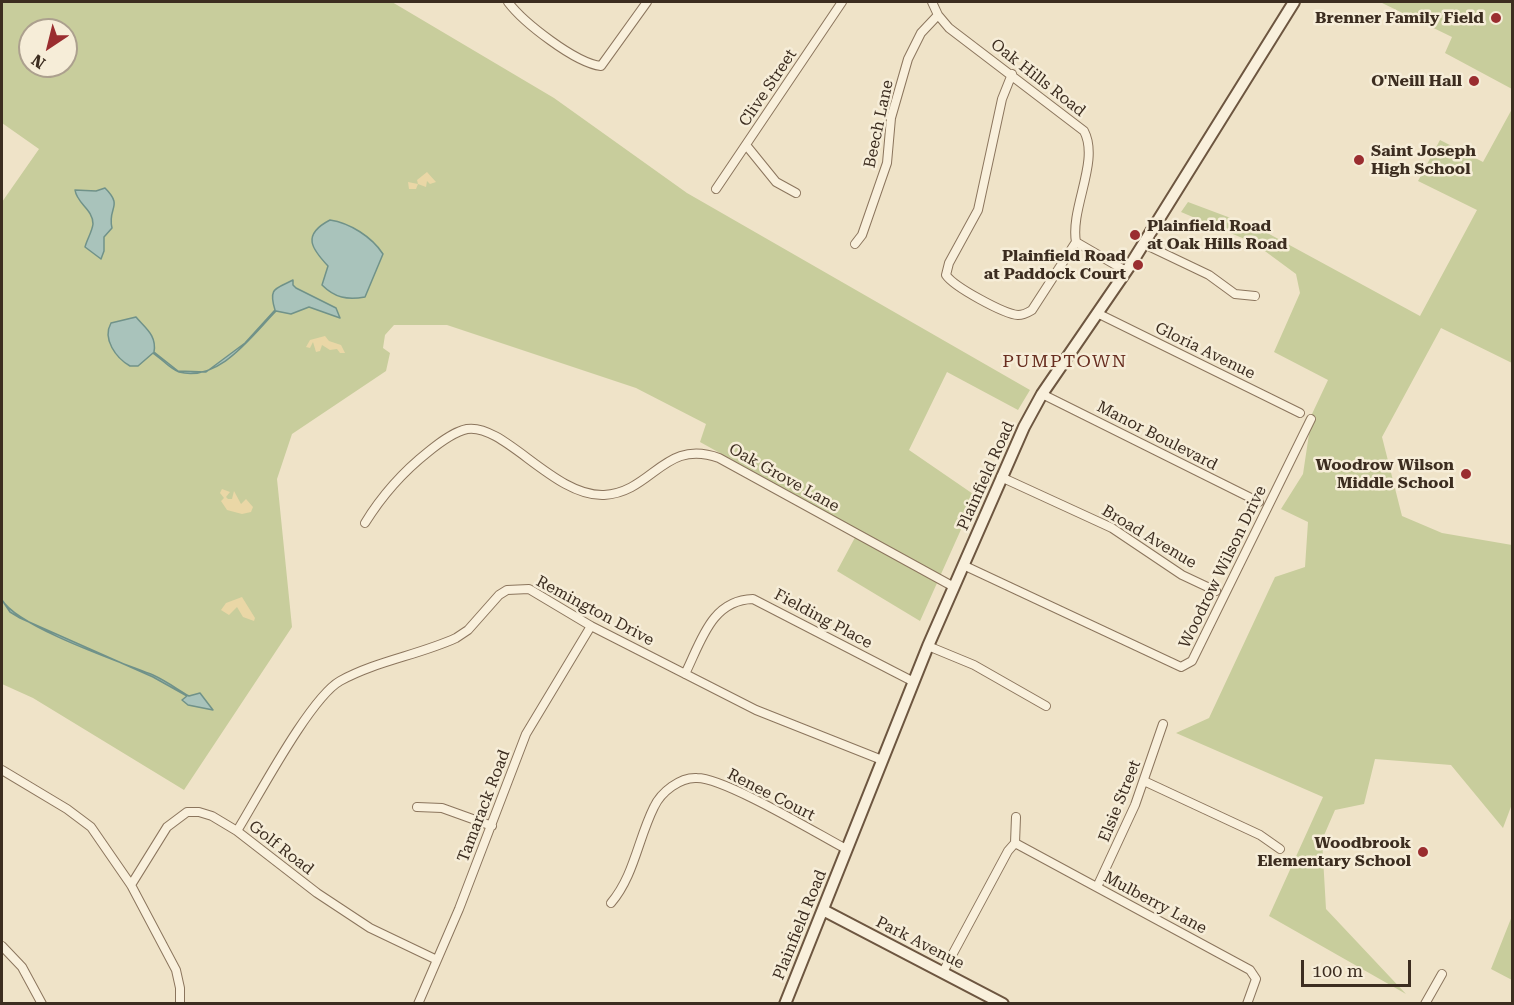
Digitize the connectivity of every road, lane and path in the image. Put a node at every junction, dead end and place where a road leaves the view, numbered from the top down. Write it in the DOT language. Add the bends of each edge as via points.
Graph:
graph roads {
  1 [pos="508,2"];
  2 [pos="647,2"];
  3 [pos="842,2"];
  4 [pos="932,2"];
  5 [pos="1294,2"];
  6 [pos="938,15"];
  7 [pos="1012,74"];
  8 [pos="746,145"];
  9 [pos="716,189"];
  10 [pos="796,193"];
  11 [pos="1076,242"];
  12 [pos="855,244"];
  13 [pos="1144,244"];
  14 [pos="1126,271"];
  15 [pos="1255,296"];
  16 [pos="1097,313"];
  17 [pos="1042,394"];
  18 [pos="1300,413"];
  19 [pos="1311,419"];
  20 [pos="1001,477"];
  21 [pos="1259,502"];
  22 [pos="365,523"];
  23 [pos="963,565"];
  24 [pos="954,587"];
  25 [pos="1216,591"];
  26 [pos="591,626"];
  27 [pos="928,646"];
  28 [pos="685,674"];
  29 [pos="914,682"];
  30 [pos="1046,706"];
  31 [pos="1163,724"];
  32 [pos="882,760"];
  33 [pos="2,770"];
  34 [pos="1144,781"];
  35 [pos="417,807"];
  36 [pos="1017,817"];
  37 [pos="492,826"];
  38 [pos="237,831"];
  39 [pos="1015,843"];
  40 [pos="846,849"];
  41 [pos="1280,849"];
  42 [pos="131,885"];
  43 [pos="1097,887"];
  44 [pos="611,903"];
  45 [pos="823,910"];
  46 [pos="2,946"];
  47 [pos="437,960"];
  48 [pos="943,972"];
  49 [pos="1442,974"];
  50 [pos="42,1004"];
  51 [pos="180,1004"];
  52 [pos="418,1004"];
  53 [pos="784,1004"];
  54 [pos="1003,1004"];
  55 [pos="1247,1004"];
  56 [pos="1425,1004"];
  1 -- 2 [label="street" via="528,22 585,62 600,66"];
  3 -- 8 [label="street, Clive Street"];
  4 -- 6 [label="street, Oak Hills Road"];
  5 -- 13 [label="street, Plainfield Road"];
  6 -- 7 [label="street, Oak Hills Road" via="949,28"];
  6 -- 12 [label="street, Beech Lane" via="921,33 908,59 891,118 886,163 862,235"];
  7 -- 11 [label="street, Oak Hills Road" via="1077,124 1088,138 1075,221"];
  7 -- 11 [label="street" via="1002,99 978,210 946,274 957,285 1011,313 1025,315"];
  8 -- 9 [label="street, Clive Street"];
  8 -- 10 [label="street" via="776,182"];
  11 -- 14 [label="street"];
  13 -- 14 [label="street, Plainfield Road"];
  13 -- 15 [label="street" via="1209,275 1235,294"];
  14 -- 16 [label="street, Plainfield Road"];
  16 -- 17 [label="street, Plainfield Road"];
  16 -- 18 [label="street, Gloria Avenue"];
  17 -- 20 [label="street, Plainfield Road"];
  17 -- 21 [label="street, Manor Boulevard"];
  19 -- 23 [label="street, Woodrow Wilson Drive" via="1192,661 1181,667"];
  20 -- 23 [label="street, Plainfield Road"];
  20 -- 25 [label="street, Broad Avenue" via="1112,528 1182,575"];
  22 -- 24 [label="street, Oak Grove Lane" via="420,459 450,436 469,429 490,434 564,483 600,495 632,487 685,453 705,453"];
  23 -- 24 [label="street, Plainfield Road"];
  24 -- 27 [label="street, Plainfield Road"];
  26 -- 28 [label="street, Remington Drive"];
  26 -- 37 [label="street, Tamarack Road" via="526,734"];
  26 -- 38 [label="street, Remington Drive" via="541,594 529,589 507,590 456,638 339,681 320,698"];
  27 -- 29 [label="street, Plainfield Road"];
  27 -- 30 [label="street" via="974,665"];
  28 -- 29 [label="street, Fielding Place" via="716,613 736,601 753,599"];
  28 -- 32 [label="street, Remington Drive" via="756,710"];
  29 -- 32 [label="street, Plainfield Road"];
  31 -- 34 [label="street, Elsie Street"];
  32 -- 40 [label="street, Plainfield Road"];
  33 -- 42 [label="street" via="86,820"];
  34 -- 41 [label="street" via="1260,835"];
  34 -- 43 [label="street, Elsie Street"];
  35 -- 37 [label="street" via="442,808"];
  36 -- 39 [label="street"];
  37 -- 47 [label="street, Tamarack Road"];
  38 -- 42 [label="street, Golf Road" via="212,816 187,812 166,827"];
  38 -- 47 [label="street, Golf Road" via="349,915 401,945"];
  39 -- 43 [label="street, Mulberry Lane"];
  39 -- 48 [label="street"];
  40 -- 44 [label="street, Renee Court" via="720,783 691,778 657,801 623,890"];
  40 -- 45 [label="street, Plainfield Road"];
  42 -- 51 [label="street" via="176,970"];
  43 -- 55 [label="street, Mulberry Lane" via="1250,970 1256,979"];
  45 -- 48 [label="street, Park Avenue"];
  45 -- 53 [label="street, Plainfield Road"];
  46 -- 50 [label="street" via="22,967"];
  47 -- 52 [label="street, Tamarack Road"];
  48 -- 54 [label="street, Park Avenue"];
  49 -- 56 [label="street"];
}
